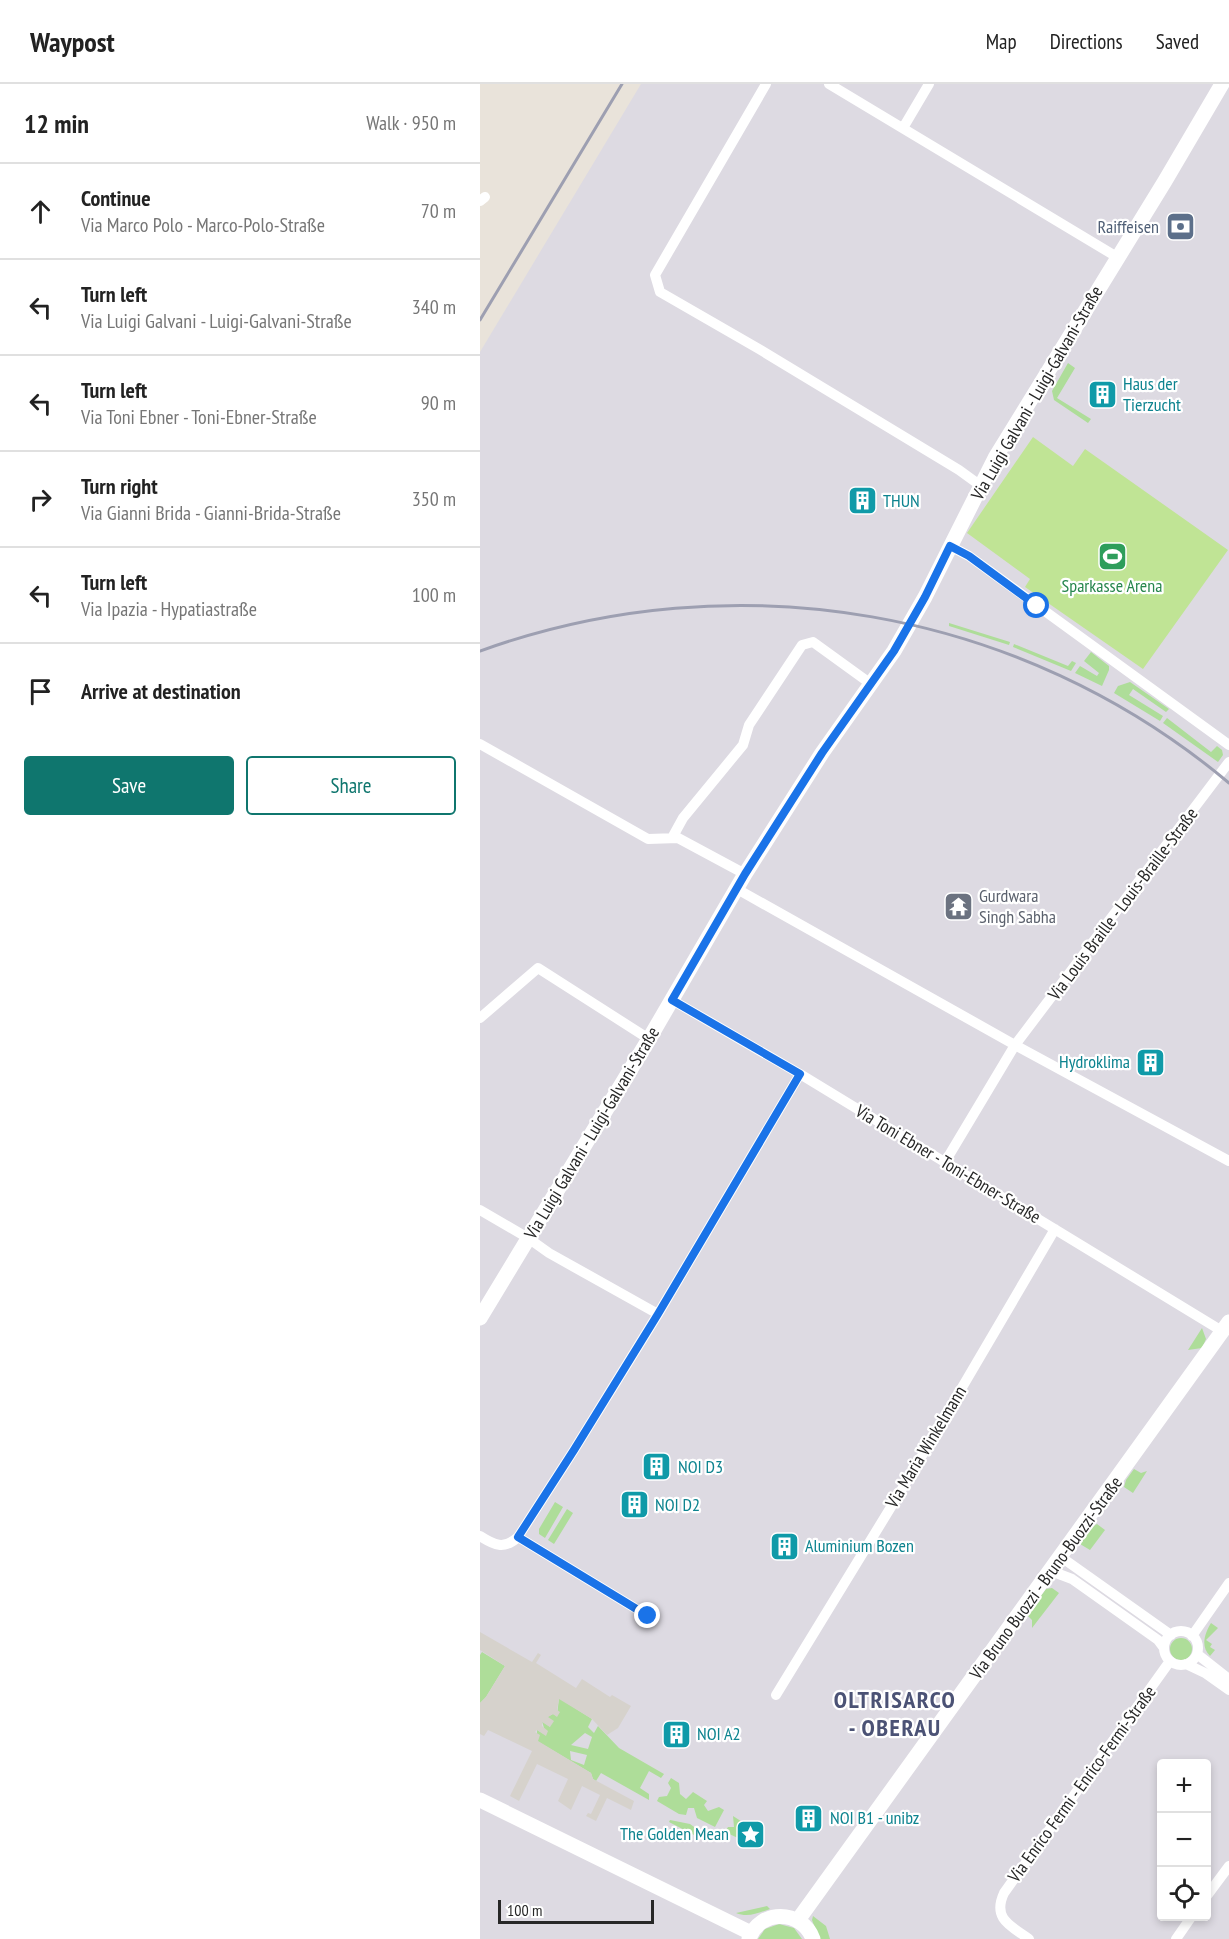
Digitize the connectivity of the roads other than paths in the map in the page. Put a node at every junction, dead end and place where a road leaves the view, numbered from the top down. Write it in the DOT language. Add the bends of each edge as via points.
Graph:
graph roads {
  1 [pos="766,84"];
  2 [pos="829,84"];
  3 [pos="929,84"];
  4 [pos="1222,84"];
  5 [pos="903,128"];
  6 [pos="1117,257"];
  7 [pos="981,486"];
  8 [pos="950,546"];
  9 [pos="871,684"];
  10 [pos="480,744"];
  11 [pos="1229,745"];
  12 [pos="1229,762"];
  13 [pos="672,838"];
  14 [pos="745,874"];
  15 [pos="737,889"];
  16 [pos="672,1000"];
  17 [pos="480,1018"];
  18 [pos="649,1039"];
  19 [pos="1015,1045"];
  20 [pos="800,1074"];
  21 [pos="1229,1161"];
  22 [pos="945,1162"];
  23 [pos="480,1210"];
  24 [pos="1055,1229"];
  25 [pos="528,1238"];
  26 [pos="658,1314"];
  27 [pos="480,1318"];
  28 [pos="1226,1326"];
  29 [pos="480,1536"];
  30 [pos="518,1537"];
  31 [pos="1061,1557"];
  32 [pos="1051,1571"];
  33 [pos="1229,1583"];
  34 [pos="648,1616"];
  35 [pos="1171,1635"];
  36 [pos="1192,1636"];
  37 [pos="1164,1648"];
  38 [pos="1197,1654"];
  39 [pos="1170,1662"];
  40 [pos="1186,1664"];
  41 [pos="1229,1678"];
  42 [pos="1229,1690"];
  43 [pos="776,1695"];
  44 [pos="480,1800"];
  45 [pos="1229,1866"];
  46 [pos="1211,1890"];
  47 [pos="798,1920"];
  48 [pos="1189,1921"];
  49 [pos="750,1936"];
  50 [pos="813,1939"];
  51 [pos="1029,1939"];
  52 [pos="1176,1939"];
  1 -- 7 [label="street" via="655,275 660,292"];
  2 -- 5 [label="street"];
  3 -- 5 [label="street"];
  4 -- 6 [label="main road, Via Luigi Galvani - Luigi-Galvani-Straße"];
  5 -- 6 [label="street"];
  6 -- 7 [label="main road, Via Luigi Galvani - Luigi-Galvani-Straße" via="1006,438"];
  7 -- 8 [label="main road, Via Luigi Galvani - Luigi-Galvani-Straße"];
  8 -- 9 [label="main road, Via Luigi Galvani - Luigi-Galvani-Straße" via="925,597"];
  8 -- 11 [label="street"];
  9 -- 13 [label="street" via="813,642 802,645 749,725 743,745 683,818"];
  9 -- 14 [label="main road, Via Luigi Galvani - Luigi-Galvani-Straße"];
  10 -- 13 [label="street" via="648,839"];
  12 -- 19 [label="street, Via Louis Braille - Louis-Braille-Straße"];
  13 -- 14 [label="street"];
  14 -- 15 [label="main road, Via Luigi Galvani - Luigi-Galvani-Straße"];
  15 -- 16 [label="main road, Via Luigi Galvani - Luigi-Galvani-Straße"];
  15 -- 19 [label="street"];
  16 -- 18 [label="main road, Via Luigi Galvani - Luigi-Galvani-Straße"];
  16 -- 20 [label="street, Via Toni Ebner - Toni-Ebner-Straße"];
  17 -- 18 [label="street" via="538,968"];
  18 -- 25 [label="main road, Via Luigi Galvani - Luigi-Galvani-Straße"];
  19 -- 21 [label="street"];
  19 -- 22 [label="street, Via Louis Braille - Louis-Braille-Straße"];
  20 -- 22 [label="street, Via Toni Ebner - Toni-Ebner-Straße"];
  20 -- 26 [label="street"];
  22 -- 24 [label="street, Via Toni Ebner - Toni-Ebner-Straße"];
  23 -- 25 [label="street"];
  24 -- 28 [label="street, Via Toni Ebner - Toni-Ebner-Straße"];
  24 -- 43 [label="street, Via Maria Winkelmann"];
  25 -- 26 [label="street"];
  25 -- 27 [label="main road, Via Luigi Galvani - Luigi-Galvani-Straße"];
  26 -- 30 [label="street"];
  28 -- 31 [label="main road, Via Bruno Buozzi - Bruno-Buozzi-Straße"];
  29 -- 30 [label="street" via="499,1545 512,1543"];
  30 -- 34 [label="street"];
  31 -- 32 [label="main road, Via Bruno Buozzi - Bruno-Buozzi-Straße"];
  31 -- 35 [label="street"];
  32 -- 37 [label="street" via="1072,1579"];
  32 -- 47 [label="main road, Via Bruno Buozzi - Bruno-Buozzi-Straße"];
  33 -- 36 [label="street"];
  35 -- 36 [label="street" via="1182,1631"];
  35 -- 37 [label="street"];
  36 -- 38 [label="street"];
  37 -- 39 [label="street"];
  38 -- 40 [label="street"];
  38 -- 41 [label="street"];
  39 -- 40 [label="street"];
  39 -- 51 [label="street, Via Enrico Fermi - Enrico-Fermi-Straße" via="1004,1893 999,1909 1004,1921"];
  40 -- 42 [label="street"];
  44 -- 49 [label="main road"];
  45 -- 46 [label="street"];
  47 -- 49 [label="main road" via="772,1916 759,1923"];
  47 -- 50 [label="main road"];
  48 -- 52 [label="street"];
}
